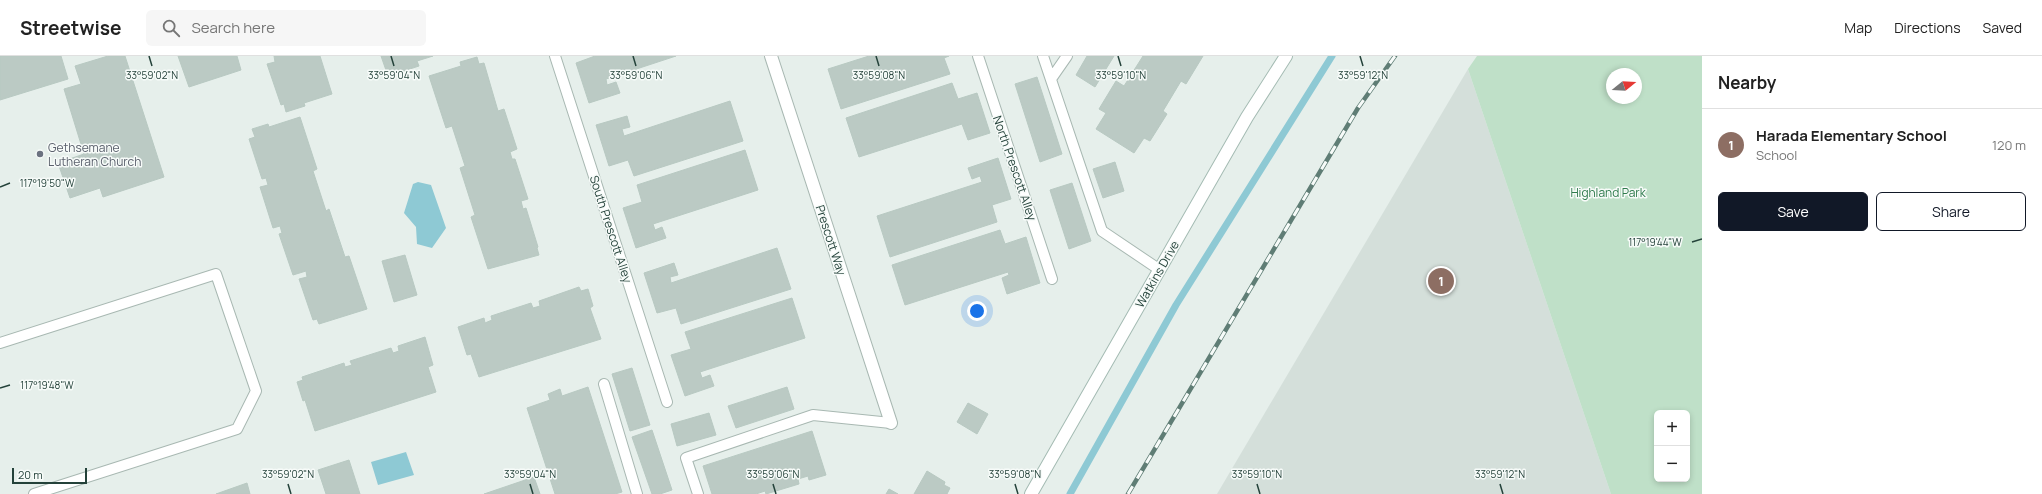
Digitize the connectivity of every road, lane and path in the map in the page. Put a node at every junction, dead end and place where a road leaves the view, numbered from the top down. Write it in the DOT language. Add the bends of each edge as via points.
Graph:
graph roads {
  1 [pos="555,56"];
  2 [pos="771,56"];
  3 [pos="978,56"];
  4 [pos="1043,56"];
  5 [pos="1067,56"];
  6 [pos="1286,56"];
  7 [pos="1051,79"];
  8 [pos="1160,270"];
  9 [pos="1052,279"];
  10 [pos="0,343"];
  11 [pos="604,384"];
  12 [pos="667,402"];
  13 [pos="891,424"];
  14 [pos="34,494"];
  15 [pos="637,494"];
  16 [pos="698,494"];
  17 [pos="1031,494"];
  1 -- 12 [label="lane, South Prescott Alley"];
  2 -- 13 [label="street, Prescott Way"];
  3 -- 9 [label="lane, North Prescott Alley"];
  4 -- 7 [label="lane"];
  5 -- 7 [label="lane"];
  6 -- 8 [label="street, Watkins Drive" via="1247,117"];
  7 -- 8 [label="lane" via="1102,231"];
  8 -- 17 [label="street, Watkins Drive"];
  10 -- 14 [label="lane" via="216,274 256,391 237,429"];
  11 -- 15 [label="lane"];
  13 -- 16 [label="lane" via="813,415 686,458"];
}
